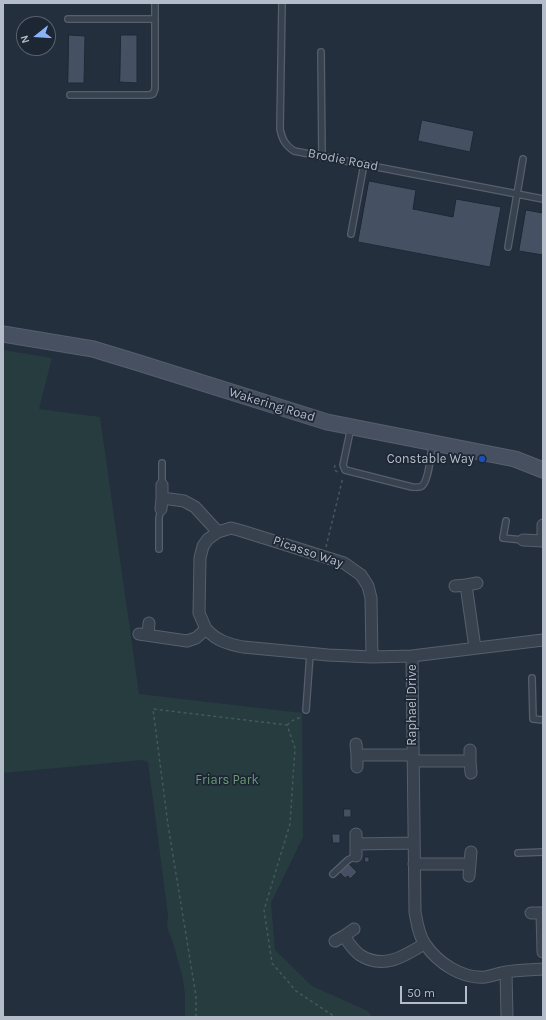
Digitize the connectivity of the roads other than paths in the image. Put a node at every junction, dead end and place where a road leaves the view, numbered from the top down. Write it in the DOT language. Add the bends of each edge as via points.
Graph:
graph roads {
  1 [pos="156,3"];
  2 [pos="282,3"];
  3 [pos="68,19"];
  4 [pos="155,19"];
  5 [pos="321,52"];
  6 [pos="70,95"];
  7 [pos="322,156"];
  8 [pos="523,159"];
  9 [pos="364,164"];
  10 [pos="516,194"];
  11 [pos="543,199"];
  12 [pos="351,234"];
  13 [pos="508,247"];
  14 [pos="3,334"];
  15 [pos="351,427"];
  16 [pos="432,442"];
  17 [pos="162,463"];
  18 [pos="543,470"];
  19 [pos="162,485"];
  20 [pos="161,504"];
  21 [pos="506,521"];
  22 [pos="543,525"];
  23 [pos="218,532"];
  24 [pos="523,540"];
  25 [pos="543,541"];
  26 [pos="159,549"];
  27 [pos="477,583"];
  28 [pos="149,622"];
  29 [pos="206,629"];
  30 [pos="543,640"];
  31 [pos="475,648"];
  32 [pos="310,654"];
  33 [pos="412,656"];
  34 [pos="372,657"];
  35 [pos="532,678"];
  36 [pos="306,710"];
  37 [pos="543,720"];
  38 [pos="356,744"];
  39 [pos="357,755"];
  40 [pos="413,758"];
  41 [pos="357,767"];
  42 [pos="471,773"];
  43 [pos="414,843"];
  44 [pos="471,852"];
  45 [pos="543,852"];
  46 [pos="518,853"];
  47 [pos="356,856"];
  48 [pos="414,864"];
  49 [pos="470,864"];
  50 [pos="333,874"];
  51 [pos="469,876"];
  52 [pos="538,913"];
  53 [pos="354,929"];
  54 [pos="424,944"];
  55 [pos="543,952"];
  56 [pos="543,969"];
  57 [pos="506,972"];
  58 [pos="507,1017"];
  1 -- 4 [label="lane"];
  2 -- 7 [label="lane, Brodie Road" via="281,136 284,143 294,151"];
  3 -- 4 [label="lane"];
  4 -- 6 [label="lane" via="153,94"];
  5 -- 7 [label="lane"];
  7 -- 9 [label="lane, Brodie Road"];
  8 -- 10 [label="lane"];
  9 -- 10 [label="lane, Brodie Road"];
  9 -- 12 [label="lane"];
  10 -- 11 [label="lane, Brodie Road"];
  10 -- 13 [label="lane"];
  14 -- 15 [label="street, Wakering Road" via="99,351 327,422"];
  15 -- 16 [label="street, Wakering Road"];
  15 -- 16 [label="lane" via="343,465 346,470 412,487 420,487 425,481"];
  16 -- 18 [label="street, Wakering Road" via="515,459"];
  17 -- 19 [label="lane"];
  19 -- 20 [label="street"];
  20 -- 23 [label="street" via="184,501 195,507"];
  20 -- 26 [label="lane"];
  21 -- 24 [label="lane" via="503,538"];
  22 -- 25 [label="street"];
  23 -- 29 [label="street" via="203,546 200,558 199,613"];
  23 -- 34 [label="street, Picasso Way" via="231,528 242,531 344,563 361,575 368,586 371,598"];
  24 -- 25 [label="street"];
  27 -- 31 [label="street" via="461,585"];
  28 -- 29 [label="street" via="144,635 187,641 196,638"];
  29 -- 32 [label="street" via="219,641 229,645"];
  30 -- 31 [label="street"];
  31 -- 33 [label="street"];
  32 -- 34 [label="street"];
  32 -- 36 [label="lane"];
  33 -- 34 [label="street"];
  33 -- 40 [label="street, Raphael Drive"];
  35 -- 37 [label="lane" via="533,719"];
  38 -- 39 [label="street"];
  39 -- 40 [label="street, Raphael Drive"];
  39 -- 41 [label="street"];
  40 -- 42 [label="street, Raphael Drive" via="470,755"];
  40 -- 43 [label="street, Raphael Drive"];
  43 -- 47 [label="street" via="356,839"];
  43 -- 48 [label="street, Raphael Drive"];
  44 -- 49 [label="street"];
  45 -- 46 [label="lane"];
  47 -- 50 [label="lane"];
  48 -- 49 [label="street"];
  48 -- 54 [label="street, Raphael Drive" via="415,912"];
  49 -- 51 [label="street"];
  52 -- 55 [label="street"];
  53 -- 54 [label="street" via="339,938 370,960 402,958"];
  54 -- 57 [label="street, Raphael Drive" via="442,962 462,974 485,977"];
  56 -- 57 [label="street, Raphael Drive"];
  57 -- 58 [label="street"];
}
